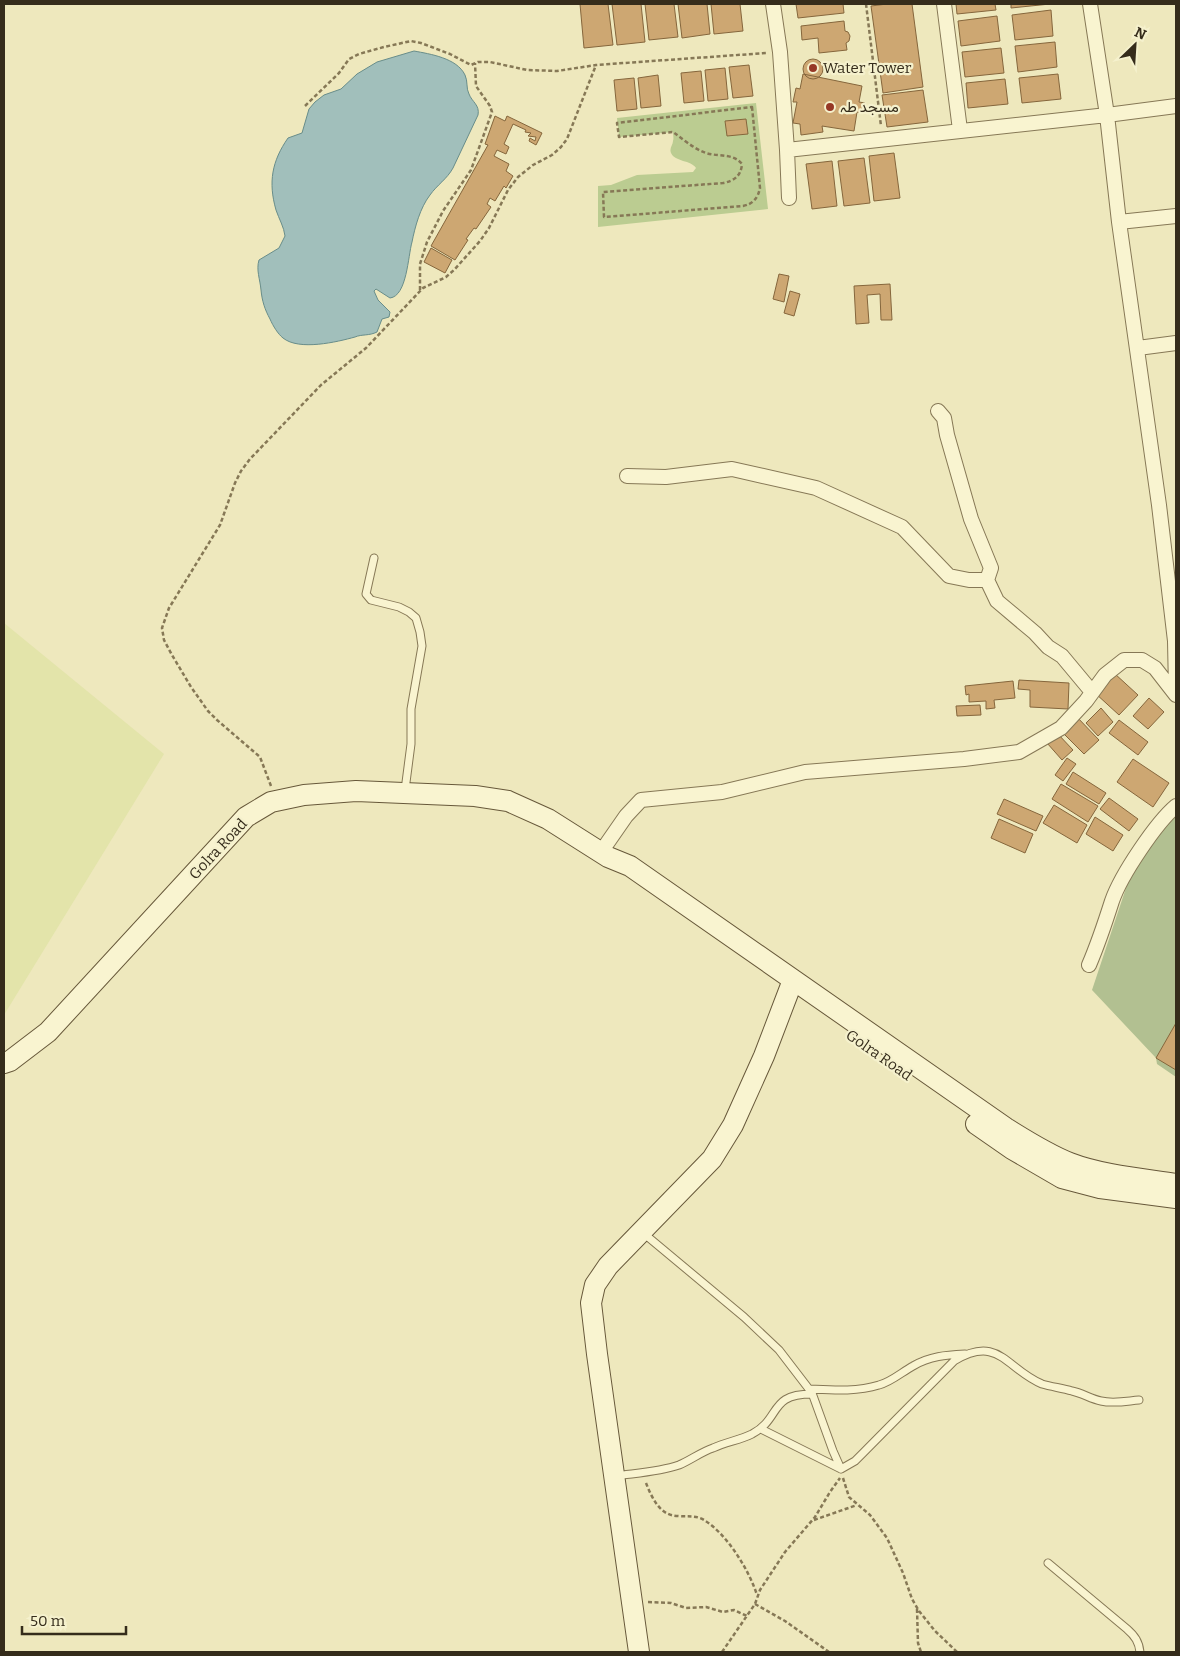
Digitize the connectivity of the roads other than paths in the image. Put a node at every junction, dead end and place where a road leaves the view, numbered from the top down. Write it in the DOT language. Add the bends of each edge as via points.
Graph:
graph roads {
  1 [pos="773,4"];
  2 [pos="944,4"];
  3 [pos="1090,4"];
  4 [pos="1176,106"];
  5 [pos="1107,115"];
  6 [pos="960,130"];
  7 [pos="787,150"];
  8 [pos="789,198"];
  9 [pos="1176,216"];
  10 [pos="1119,222"];
  11 [pos="1176,343"];
  12 [pos="1138,348"];
  13 [pos="938,411"];
  14 [pos="627,476"];
  15 [pos="374,558"];
  16 [pos="987,580"];
  17 [pos="1176,689"];
  18 [pos="1092,692"];
  19 [pos="1176,695"];
  20 [pos="405,793"];
  21 [pos="1176,806"];
  22 [pos="605,855"];
  23 [pos="1089,966"];
  24 [pos="791,985"];
  25 [pos="4,1064"];
  26 [pos="1176,1184"];
  27 [pos="1176,1198"];
  28 [pos="641,1232"];
  29 [pos="966,1354"];
  30 [pos="810,1391"];
  31 [pos="1139,1400"];
  32 [pos="761,1429"];
  33 [pos="841,1469"];
  34 [pos="614,1476"];
  35 [pos="1048,1564"];
  36 [pos="639,1652"];
  37 [pos="1140,1652"];
  1 -- 7 [label="street"];
  2 -- 6 [label="street"];
  3 -- 5 [label="street"];
  4 -- 5 [label="street"];
  5 -- 6 [label="street"];
  5 -- 10 [label="street"];
  6 -- 7 [label="street"];
  7 -- 8 [label="street"];
  9 -- 10 [label="street"];
  10 -- 12 [label="street"];
  11 -- 12 [label="street"];
  12 -- 17 [label="street" via="1160,515"];
  13 -- 16 [label="street" via="944,418 971,519 991,568"];
  14 -- 16 [label="street" via="666,477 732,469 816,488 902,527 949,576"];
  15 -- 20 [label="lane" via="366,594 372,600 399,607 416,618 422,646 411,709"];
  16 -- 18 [label="street" via="997,601 1062,656"];
  18 -- 19 [label="street" via="1105,675 1124,660 1142,660 1155,668"];
  18 -- 22 [label="street" via="1061,728 1019,752 805,772 722,792 641,800 626,816"];
  20 -- 22 [label="street, Golra Road" via="508,801 548,820"];
  20 -- 25 [label="street, Golra Road" via="304,795 275,802 246,817 48,1032"];
  21 -- 23 [label="street" via="1154,832 1121,883"];
  22 -- 24 [label="street, Golra Road" via="617,872"];
  24 -- 26 [label="street, Golra Road" via="1038,1148 1072,1164"];
  24 -- 27 [label="street, Golra Road" via="1012,1150 1062,1178 1100,1188"];
  24 -- 28 [label="street" via="764,1056 732,1125 712,1159"];
  28 -- 30 [label="lane" via="762,1333"];
  28 -- 34 [label="street" via="608,1266 595,1285 591,1303"];
  29 -- 30 [label="lane" via="928,1358 880,1385"];
  29 -- 31 [label="lane" via="981,1350 994,1352 1041,1383 1100,1401"];
  29 -- 33 [label="lane" via="954,1361 855,1461"];
  30 -- 32 [label="lane" via="782,1401"];
  30 -- 33 [label="lane"];
  32 -- 33 [label="lane"];
  32 -- 34 [label="lane" via="676,1466"];
  34 -- 36 [label="street"];
  35 -- 37 [label="lane" via="1127,1629 1139,1644"];
}
